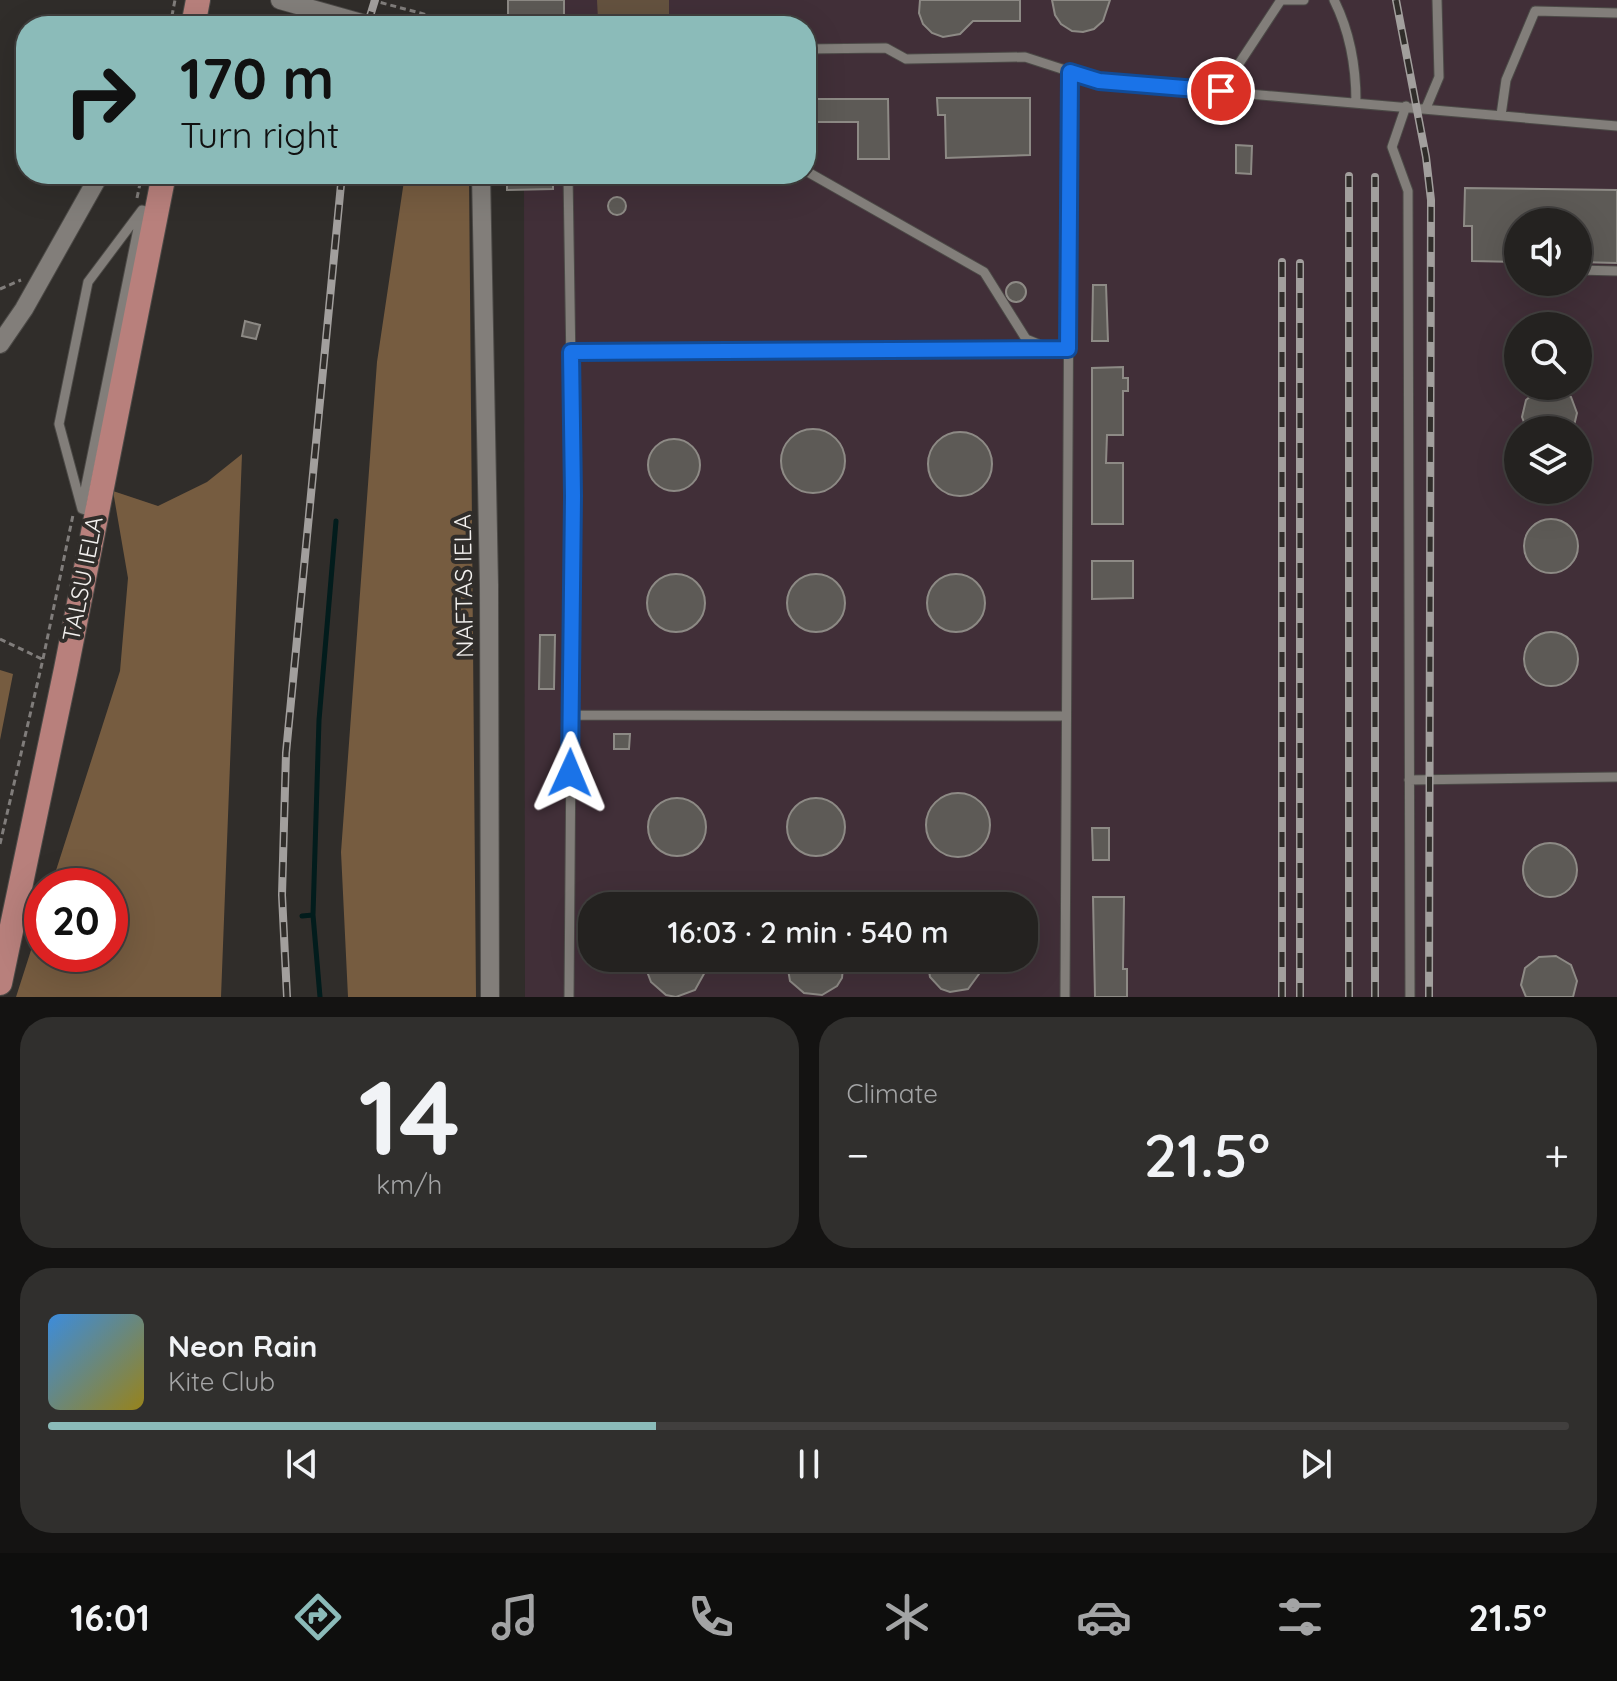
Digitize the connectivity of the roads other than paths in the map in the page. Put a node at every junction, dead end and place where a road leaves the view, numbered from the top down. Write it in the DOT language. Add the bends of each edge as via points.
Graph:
graph roads {
  1 [pos="280,0"];
  2 [pos="1304,0"];
  3 [pos="1334,0"];
  4 [pos="1437,0"];
  5 [pos="1617,13"];
  6 [pos="337,16"];
  7 [pos="816,49"];
  8 [pos="1070,72"];
  9 [pos="1221,91"];
  10 [pos="1356,102"];
  11 [pos="1406,106"];
  12 [pos="1426,108"];
  13 [pos="1501,115"];
  14 [pos="1617,126"];
  15 [pos="816,177"];
  16 [pos="94,184"];
  17 [pos="160,184"];
  18 [pos="481,184"];
  19 [pos="568,184"];
  20 [pos="149,212"];
  21 [pos="1592,270"];
  22 [pos="1617,271"];
  23 [pos="0,344"];
  24 [pos="1050,349"];
  25 [pos="1068,349"];
  26 [pos="571,352"];
  27 [pos="89,511"];
  28 [pos="571,715"];
  29 [pos="1065,716"];
  30 [pos="1617,777"];
  31 [pos="1409,780"];
  32 [pos="0,983"];
  33 [pos="490,997"];
  34 [pos="569,997"];
  35 [pos="1065,997"];
  36 [pos="1410,997"];
  1 -- 6 [label="street"];
  2 -- 9 [label="lane" via="1281,0"];
  3 -- 10 [label="lane" via="1348,35"];
  4 -- 12 [label="lane" via="1439,77"];
  5 -- 13 [label="lane" via="1535,11 1506,80"];
  7 -- 8 [label="lane" via="886,48 906,59 1025,57"];
  8 -- 9 [label="lane" via="1099,81"];
  8 -- 25 [label="lane"];
  9 -- 10 [label="lane"];
  10 -- 11 [label="lane"];
  11 -- 12 [label="lane"];
  11 -- 31 [label="lane" via="1392,147 1408,191"];
  12 -- 13 [label="lane"];
  13 -- 14 [label="lane"];
  15 -- 24 [label="lane" via="984,272 1026,339"];
  16 -- 23 [label="street"];
  17 -- 20 [label="main road, TALSU IELA"];
  18 -- 33 [label="street, NAFTAS IELA"];
  19 -- 26 [label="lane"];
  20 -- 27 [label="main road, TALSU IELA"];
  20 -- 27 [label="lane" via="88,282 59,424"];
  21 -- 22 [label="lane"];
  24 -- 25 [label="lane"];
  24 -- 26 [label="lane"];
  25 -- 29 [label="lane"];
  26 -- 28 [label="lane"];
  27 -- 32 [label="main road, TALSU IELA" via="66,669"];
  28 -- 29 [label="lane"];
  28 -- 34 [label="lane"];
  29 -- 35 [label="lane"];
  30 -- 31 [label="lane"];
  31 -- 36 [label="lane"];
}
